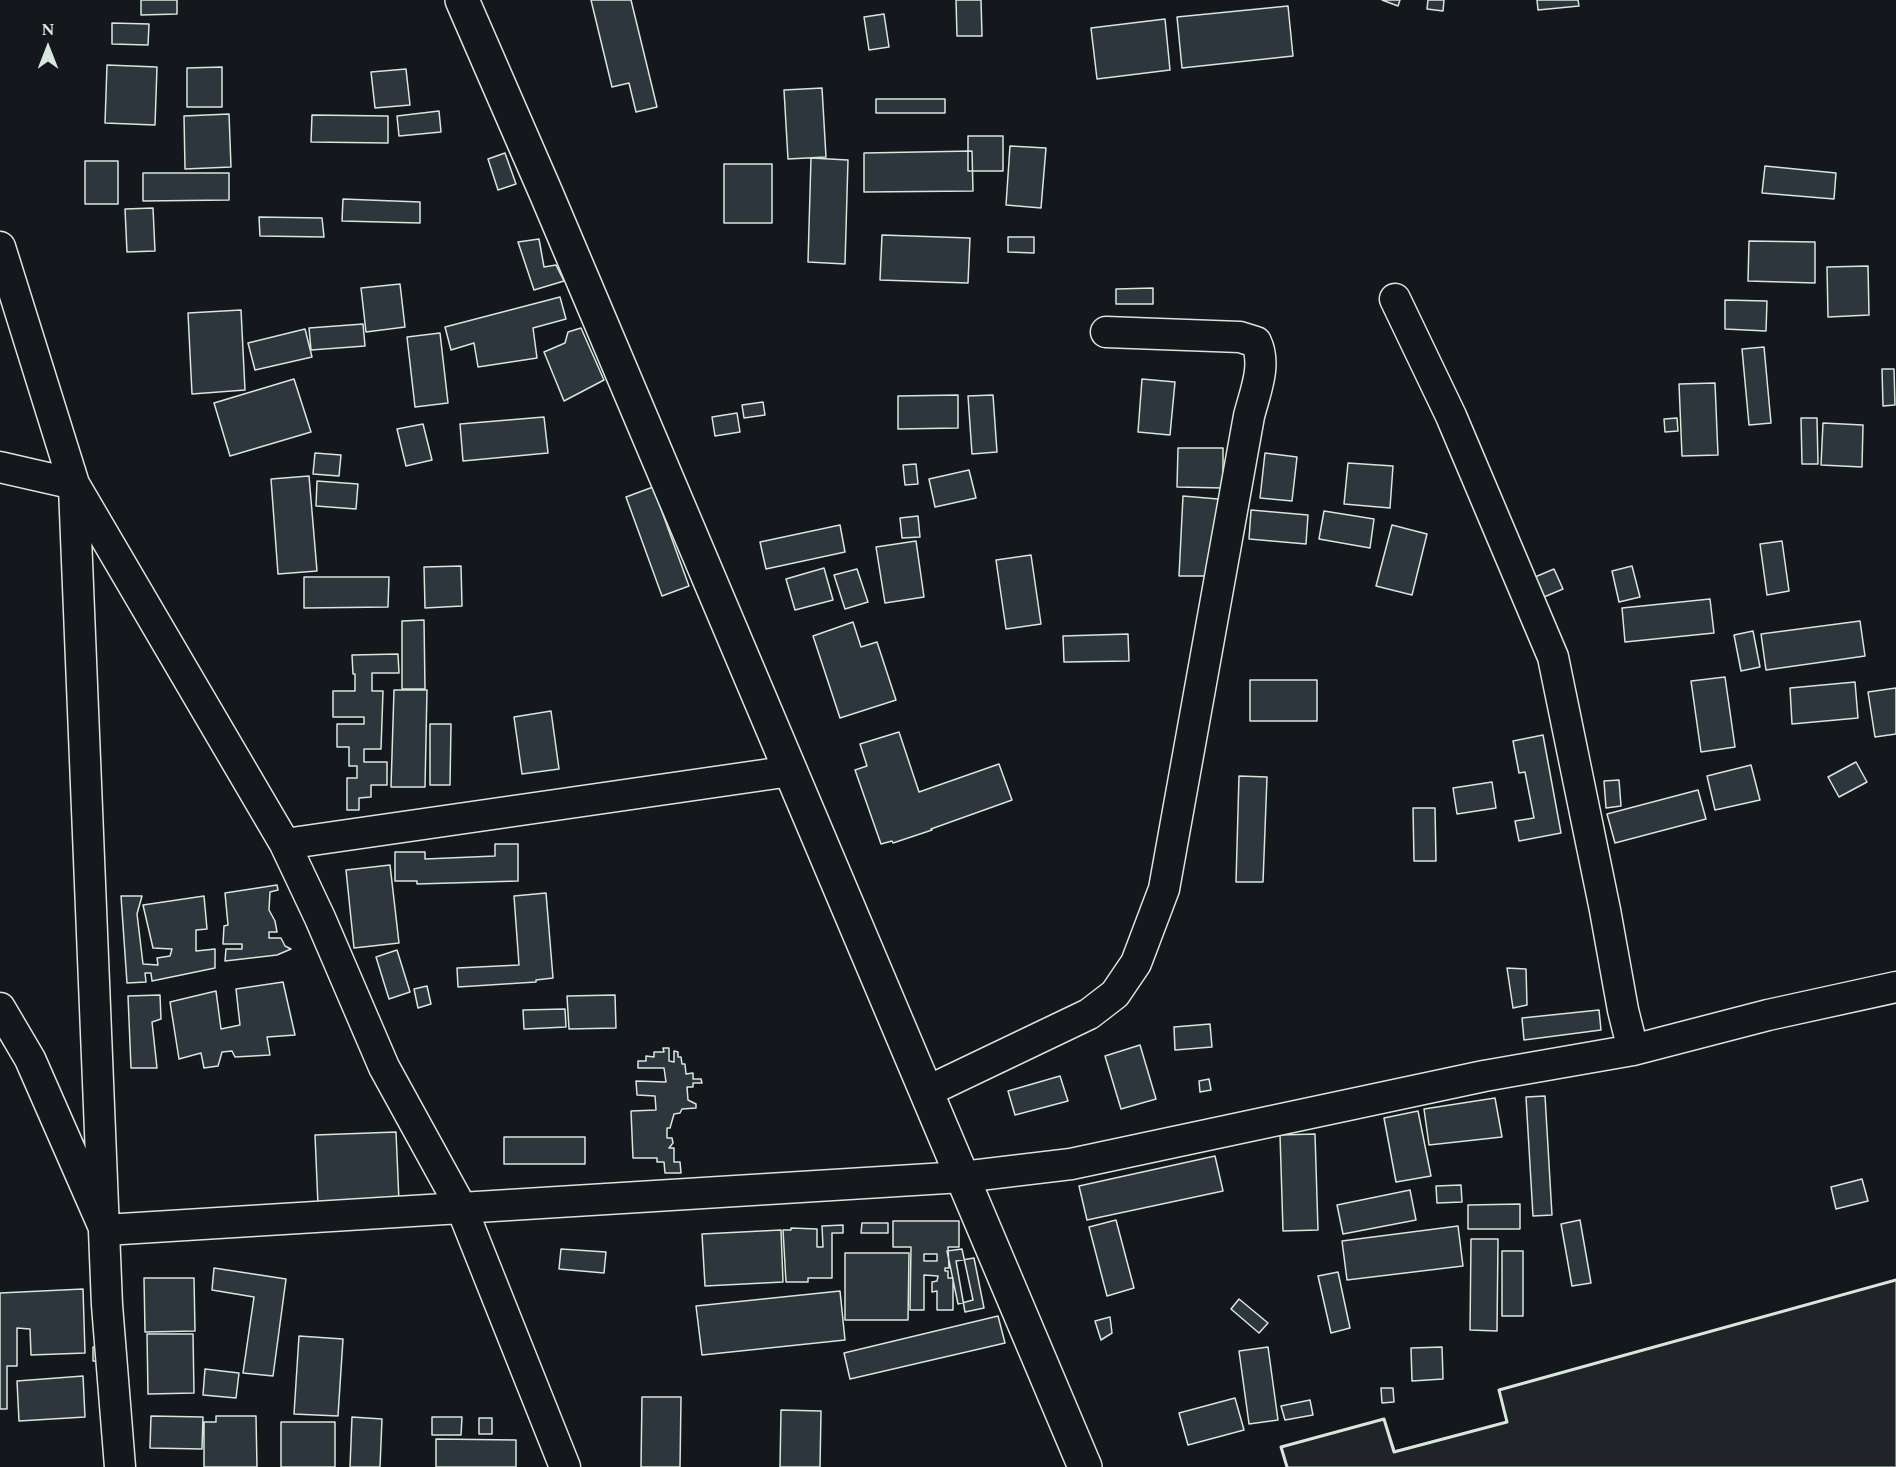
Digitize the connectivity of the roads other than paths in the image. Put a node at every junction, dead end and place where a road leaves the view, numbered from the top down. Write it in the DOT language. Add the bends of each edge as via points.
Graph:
graph roads {
  1 [pos="462,0"];
  2 [pos="0,247"];
  3 [pos="1395,299"];
  4 [pos="1106,332"];
  5 [pos="0,467"];
  6 [pos="74,484"];
  7 [pos="791,771"];
  8 [pos="285,844"];
  9 [pos="1896,987"];
  10 [pos="0,1008"];
  11 [pos="1633,1050"];
  12 [pos="926,1092"];
  13 [pos="962,1177"];
  14 [pos="462,1209"];
  15 [pos="105,1230"];
  16 [pos="120,1467"];
  17 [pos="566,1467"];
  18 [pos="1085,1467"];
  1 -- 7 [label="main road"];
  2 -- 6 [label="street"];
  3 -- 11 [label="street" via="1451,416 1552,657"];
  4 -- 12 [label="street" via="1240,337 1256,342 1261,352 1262,364 1249,416 1164,889 1136,963 1115,994 1089,1014"];
  5 -- 6 [label="street"];
  6 -- 8 [label="street"];
  6 -- 15 [label="street"];
  7 -- 8 [label="street"];
  7 -- 12 [label="main road"];
  8 -- 14 [label="street" via="384,1067"];
  9 -- 11 [label="street"];
  10 -- 15 [label="street" via="30,1059"];
  11 -- 13 [label="street" via="1484,1076 1071,1164"];
  12 -- 13 [label="main road"];
  13 -- 14 [label="street"];
  13 -- 18 [label="main road"];
  14 -- 15 [label="street"];
  14 -- 17 [label="street"];
  15 -- 16 [label="street"];
}
